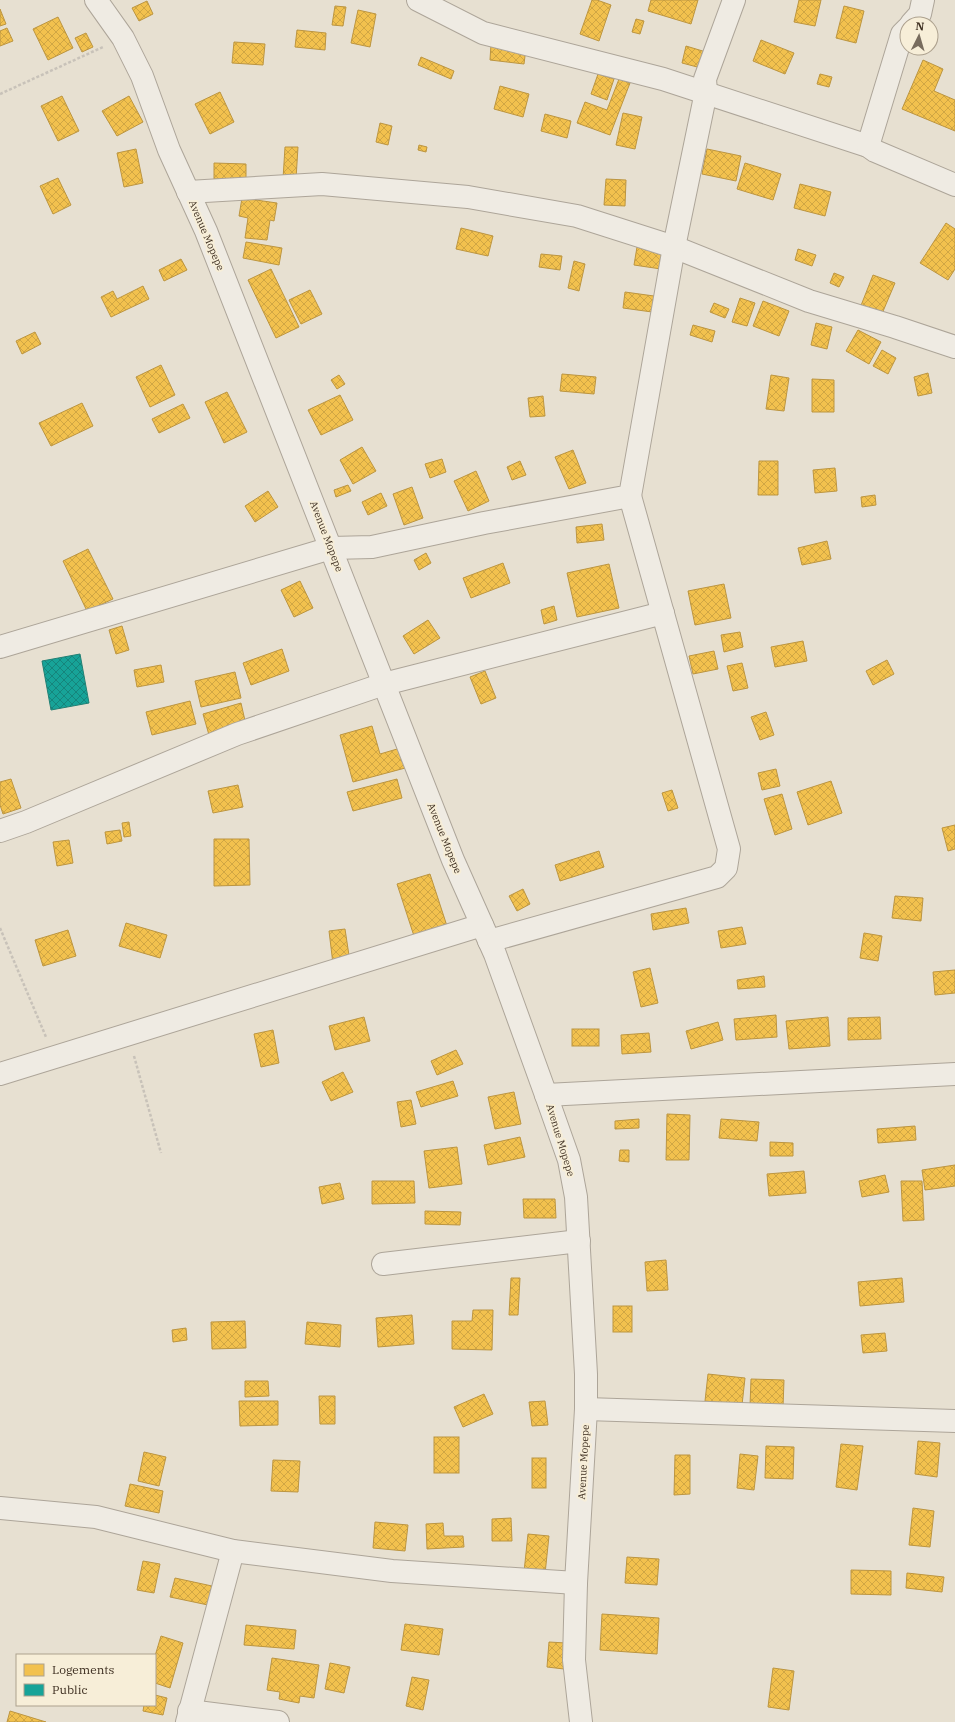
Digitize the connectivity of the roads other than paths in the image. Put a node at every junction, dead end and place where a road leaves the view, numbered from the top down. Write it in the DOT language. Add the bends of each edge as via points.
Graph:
graph roads {
  1 [pos="96,0"];
  2 [pos="418,0"];
  3 [pos="734,0"];
  4 [pos="923,0"];
  5 [pos="918,16"];
  6 [pos="899,44"];
  7 [pos="706,92"];
  8 [pos="868,146"];
  9 [pos="955,185"];
  10 [pos="188,192"];
  11 [pos="674,247"];
  12 [pos="955,347"];
  13 [pos="630,496"];
  14 [pos="331,548"];
  15 [pos="663,613"];
  16 [pos="0,646"];
  17 [pos="384,684"];
  18 [pos="0,831"];
  19 [pos="486,933"];
  20 [pos="0,1074"];
  21 [pos="955,1074"];
  22 [pos="546,1094"];
  23 [pos="579,1241"];
  24 [pos="383,1264"];
  25 [pos="586,1409"];
  26 [pos="955,1421"];
  27 [pos="0,1508"];
  28 [pos="233,1551"];
  29 [pos="576,1583"];
  30 [pos="188,1717"];
  31 [pos="278,1722"];
  32 [pos="581,1722"];
  1 -- 10 [label="street, Avenue Mopepe" via="122,38 142,76 169,150"];
  2 -- 7 [label="street" via="483,33"];
  3 -- 7 [label="street" via="704,80"];
  4 -- 5 [label="street"];
  6 -- 8 [label="street"];
  7 -- 8 [label="street"];
  7 -- 11 [label="street"];
  8 -- 9 [label="street"];
  10 -- 11 [label="street" via="322,184 468,197 577,216"];
  10 -- 14 [label="street, Avenue Mopepe"];
  11 -- 12 [label="street" via="809,301"];
  11 -- 13 [label="street"];
  13 -- 14 [label="street" via="372,547"];
  13 -- 15 [label="street"];
  14 -- 16 [label="street"];
  14 -- 17 [label="street, Avenue Mopepe"];
  15 -- 17 [label="street"];
  15 -- 19 [label="street" via="729,849 726,868 717,877"];
  17 -- 18 [label="street" via="237,734"];
  17 -- 19 [label="street, Avenue Mopepe" via="453,860"];
  19 -- 20 [label="street" via="128,1034"];
  19 -- 22 [label="street, Avenue Mopepe"];
  21 -- 22 [label="street"];
  22 -- 23 [label="street, Avenue Mopepe" via="569,1160 576,1197"];
  23 -- 24 [label="street"];
  23 -- 25 [label="street, Avenue Mopepe"];
  25 -- 26 [label="street"];
  25 -- 29 [label="street, Avenue Mopepe"];
  27 -- 28 [label="street" via="96,1517"];
  28 -- 29 [label="street" via="392,1571"];
  28 -- 30 [label="street"];
  29 -- 32 [label="street, Avenue Mopepe" via="574,1660"];
  30 -- 31 [label="street"];
}
